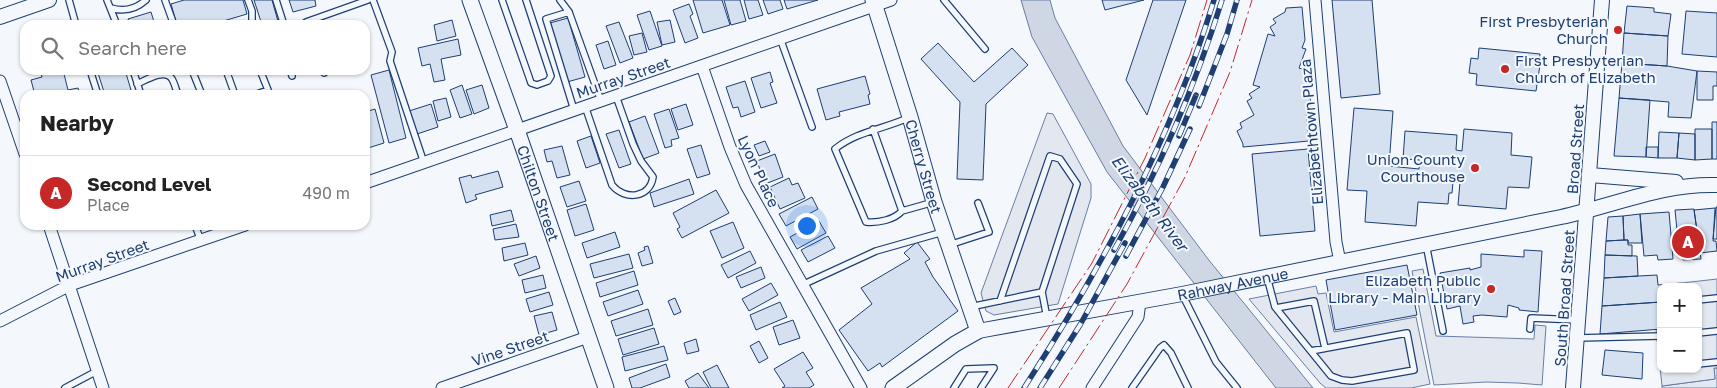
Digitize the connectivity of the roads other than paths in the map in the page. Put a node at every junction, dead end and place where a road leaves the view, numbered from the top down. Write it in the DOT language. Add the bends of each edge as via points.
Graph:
graph roads {
  1 [pos="49,0"];
  2 [pos="69,0"];
  3 [pos="108,0"];
  4 [pos="146,0"];
  5 [pos="165,0"];
  6 [pos="248,0"];
  7 [pos="276,0"];
  8 [pos="368,0"];
  9 [pos="373,0"];
  10 [pos="470,0"];
  11 [pos="502,0"];
  12 [pos="526,0"];
  13 [pos="560,0"];
  14 [pos="891,0"];
  15 [pos="944,0"];
  16 [pos="1315,0"];
  17 [pos="1602,0"];
  18 [pos="874,3"];
  19 [pos="111,8"];
  20 [pos="569,12"];
  21 [pos="0,17"];
  22 [pos="75,20"];
  23 [pos="115,20"];
  24 [pos="172,20"];
  25 [pos="252,20"];
  26 [pos="282,20"];
  27 [pos="312,20"];
  28 [pos="780,38"];
  29 [pos="985,50"];
  30 [pos="702,66"];
  31 [pos="92,75"];
  32 [pos="135,75"];
  33 [pos="168,75"];
  34 [pos="168,75"];
  35 [pos="194,75"];
  36 [pos="228,75"];
  37 [pos="262,75"];
  38 [pos="0,81"];
  39 [pos="138,86"];
  40 [pos="96,90"];
  41 [pos="139,90"];
  42 [pos="176,90"];
  43 [pos="200,90"];
  44 [pos="233,90"];
  45 [pos="268,90"];
  46 [pos="616,96"];
  47 [pos="601,101"];
  48 [pos="580,108"];
  49 [pos="910,117"];
  50 [pos="812,127"];
  51 [pos="873,129"];
  52 [pos="517,130"];
  53 [pos="20,139"];
  54 [pos="424,163"];
  55 [pos="1590,175"];
  56 [pos="370,181"];
  57 [pos="1697,184"];
  58 [pos="1717,184"];
  59 [pos="934,202"];
  60 [pos="978,203"];
  61 [pos="902,211"];
  62 [pos="1587,211"];
  63 [pos="52,230"];
  64 [pos="197,230"];
  65 [pos="231,230"];
  66 [pos="946,238"];
  67 [pos="201,240"];
  68 [pos="1426,244"];
  69 [pos="1340,262"];
  70 [pos="1267,277"];
  71 [pos="70,285"];
  72 [pos="802,285"];
  73 [pos="1042,292"];
  74 [pos="1182,294"];
  75 [pos="1717,298"];
  76 [pos="1702,300"];
  77 [pos="1000,301"];
  78 [pos="1140,302"];
  79 [pos="970,307"];
  80 [pos="1276,308"];
  81 [pos="1047,318"];
  82 [pos="1578,320"];
  83 [pos="0,321"];
  84 [pos="1530,329"];
  85 [pos="978,330"];
  86 [pos="1717,331"];
  87 [pos="1444,332"];
  88 [pos="1702,332"];
  89 [pos="1657,336"];
  90 [pos="588,337"];
  91 [pos="1577,338"];
  92 [pos="1325,348"];
  93 [pos="1311,351"];
  94 [pos="1717,362"];
  95 [pos="1702,364"];
  96 [pos="97,371"];
  97 [pos="896,387"];
  98 [pos="65,388"];
  99 [pos="103,388"];
  100 [pos="442,388"];
  101 [pos="606,388"];
  102 [pos="861,388"];
  103 [pos="954,388"];
  104 [pos="981,388"];
  105 [pos="1092,388"];
  106 [pos="1132,388"];
  107 [pos="1188,388"];
  108 [pos="1237,388"];
  109 [pos="1573,388"];
  1 -- 21 [label="street"];
  2 -- 22 [label="lane"];
  3 -- 19 [label="lane"];
  4 -- 19 [label="lane" via="126,10"];
  5 -- 24 [label="lane"];
  6 -- 25 [label="lane"];
  7 -- 26 [label="lane"];
  8 -- 27 [label="lane"];
  9 -- 54 [label="lane" via="392,52 390,61"];
  10 -- 52 [label="main road, Chilton Street"];
  11 -- 12 [label="lane" via="531,83 537,85 548,81 551,76"];
  13 -- 20 [label="lane"];
  14 -- 18 [label="street, Murray Street"];
  15 -- 29 [label="lane"];
  16 -- 69 [label="street, Elizabethtown Plaza"];
  17 -- 55 [label="street, Broad Street"];
  18 -- 28 [label="street, Murray Street"];
  18 -- 49 [label="main road, Cherry Street"];
  19 -- 23 [label="lane"];
  20 -- 47 [label="lane"];
  20 -- 48 [label="lane" via="546,18"];
  28 -- 30 [label="street, Murray Street"];
  28 -- 50 [label="lane"];
  30 -- 46 [label="street, Murray Street"];
  30 -- 72 [label="street, Lyon Place" via="746,185"];
  31 -- 40 [label="lane"];
  32 -- 39 [label="lane"];
  33 -- 39 [label="lane" via="154,76"];
  34 -- 42 [label="lane"];
  35 -- 43 [label="lane"];
  36 -- 44 [label="lane"];
  37 -- 45 [label="lane"];
  38 -- 53 [label="street"];
  39 -- 41 [label="lane"];
  46 -- 47 [label="street, Murray Street"];
  46 -- 48 [label="lane" via="633,144 653,177 652,183 635,196 626,196 612,185"];
  47 -- 48 [label="street, Murray Street"];
  48 -- 52 [label="street, Murray Street"];
  49 -- 51 [label="lane"];
  49 -- 59 [label="main road, Cherry Street"];
  51 -- 61 [label="lane"];
  51 -- 61 [label="lane" via="835,149 866,222 876,223 898,216"];
  52 -- 54 [label="street, Murray Street"];
  52 -- 90 [label="main road, Chilton Street"];
  54 -- 56 [label="street, Murray Street"];
  55 -- 57 [label="street"];
  55 -- 62 [label="street, Broad Street"];
  57 -- 58 [label="street"];
  57 -- 62 [label="street, Rahway Avenue" via="1656,191"];
  59 -- 61 [label="lane"];
  59 -- 66 [label="main road, Cherry Street"];
  60 -- 66 [label="lane" via="989,232"];
  62 -- 68 [label="street, Rahway Avenue"];
  62 -- 82 [label="street, South Broad Street"];
  63 -- 71 [label="street"];
  64 -- 67 [label="lane"];
  65 -- 67 [label="street, Murray Street"];
  66 -- 72 [label="lane" via="876,250"];
  66 -- 79 [label="main road, Cherry Street"];
  67 -- 71 [label="street, Murray Street"];
  68 -- 69 [label="street, Rahway Avenue"];
  68 -- 87 [label="lane"];
  69 -- 70 [label="street, Rahway Avenue"];
  70 -- 74 [label="street, Rahway Avenue"];
  70 -- 80 [label="lane"];
  71 -- 83 [label="street, Murray Street"];
  71 -- 96 [label="street"];
  72 -- 102 [label="street, Lyon Place"];
  73 -- 77 [label="lane"];
  73 -- 77 [label="lane" via="1077,184 1060,159 1050,156"];
  73 -- 81 [label="lane"];
  74 -- 78 [label="street, Rahway Avenue"];
  74 -- 108 [label="lane" via="1216,362"];
  75 -- 76 [label="lane"];
  77 -- 79 [label="lane"];
  78 -- 81 [label="street, Rahway Avenue"];
  78 -- 105 [label="street" via="1138,316"];
  79 -- 85 [label="main road, Cherry Street"];
  80 -- 92 [label="lane" via="1314,301"];
  80 -- 93 [label="lane"];
  81 -- 85 [label="street, Rahway Avenue"];
  82 -- 84 [label="lane" via="1531,318"];
  82 -- 91 [label="street, South Broad Street"];
  85 -- 97 [label="main road, Rahway Avenue"];
  86 -- 88 [label="lane"];
  89 -- 91 [label="lane"];
  90 -- 100 [label="street, Vine Street"];
  90 -- 101 [label="main road, Chilton Street"];
  91 -- 109 [label="street, South Broad Street"];
  92 -- 93 [label="lane"];
  92 -- 93 [label="lane" via="1407,333 1414,370 1342,380 1331,376"];
  94 -- 95 [label="lane"];
  96 -- 98 [label="lane"];
  96 -- 99 [label="street"];
  103 -- 104 [label="lane" via="966,369 994,368"];
  106 -- 107 [label="lane" via="1164,346"];
}
